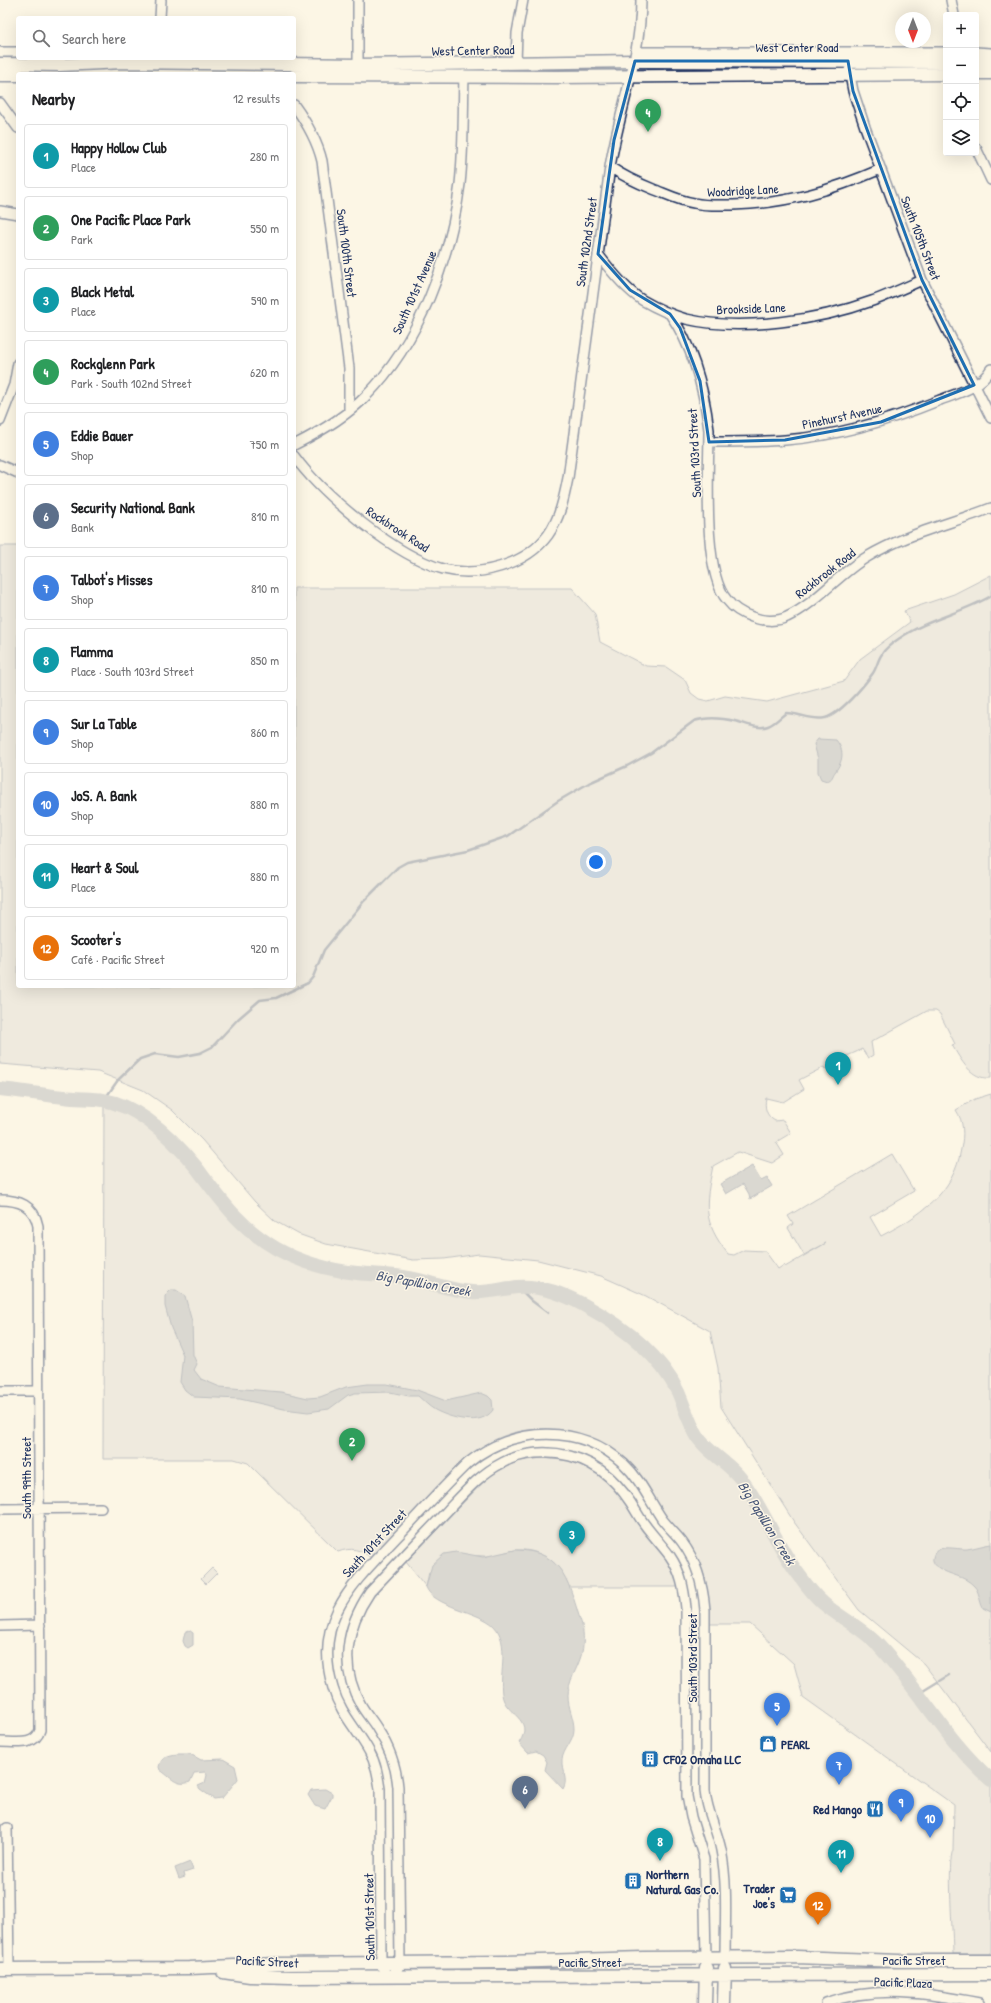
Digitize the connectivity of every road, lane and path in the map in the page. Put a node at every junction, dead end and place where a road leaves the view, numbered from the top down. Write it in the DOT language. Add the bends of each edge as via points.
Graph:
graph roads {
  1 [pos="161,0"];
  2 [pos="358,0"];
  3 [pos="523,0"];
  4 [pos="641,0"];
  5 [pos="952,0"];
  6 [pos="954,12"];
  7 [pos="160,16"];
  8 [pos="0,52"];
  9 [pos="16,52"];
  10 [pos="943,52"];
  11 [pos="979,52"];
  12 [pos="991,52"];
  13 [pos="636,56"];
  14 [pos="848,60"];
  15 [pos="943,62"];
  16 [pos="979,62"];
  17 [pos="991,62"];
  18 [pos="516,63"];
  19 [pos="0,64"];
  20 [pos="154,65"];
  21 [pos="358,65"];
  22 [pos="979,73"];
  23 [pos="991,73"];
  24 [pos="943,74"];
  25 [pos="0,75"];
  26 [pos="16,75"];
  27 [pos="464,75"];
  28 [pos="850,75"];
  29 [pos="296,76"];
  30 [pos="631,76"];
  31 [pos="0,103"];
  32 [pos="296,108"];
  33 [pos="16,125"];
  34 [pos="979,154"];
  35 [pos="610,167"];
  36 [pos="881,169"];
  37 [pos="991,180"];
  38 [pos="0,211"];
  39 [pos="16,214"];
  40 [pos="598,254"];
  41 [pos="922,280"];
  42 [pos="670,314"];
  43 [pos="991,369"];
  44 [pos="16,372"];
  45 [pos="974,386"];
  46 [pos="350,410"];
  47 [pos="991,418"];
  48 [pos="0,421"];
  49 [pos="709,442"];
  50 [pos="296,444"];
  51 [pos="296,458"];
  52 [pos="0,465"];
  53 [pos="16,472"];
  54 [pos="566,491"];
  55 [pos="991,508"];
  56 [pos="711,550"];
  57 [pos="0,1200"];
  58 [pos="0,1392"];
  59 [pos="39,1392"];
  60 [pos="546,1434"];
  61 [pos="101,1508"];
  62 [pos="0,1509"];
  63 [pos="40,1509"];
  64 [pos="40,1625"];
  65 [pos="0,1626"];
  66 [pos="0,1742"];
  67 [pos="8,1828"];
  68 [pos="706,1958"];
  69 [pos="725,1958"];
  70 [pos="991,1960"];
  71 [pos="381,1963"];
  72 [pos="400,1963"];
  73 [pos="5,1968"];
  74 [pos="190,1968"];
  75 [pos="991,1974"];
  76 [pos="706,1975"];
  77 [pos="725,1975"];
  78 [pos="389,1976"];
  79 [pos="706,2003"];
  80 [pos="724,2003"];
  81 [pos="826,2003"];
  82 [pos="979,2003"];
  1 -- 7 [label="street"];
  2 -- 21 [label="street"];
  3 -- 18 [label="street" via="516,33"];
  4 -- 13 [label="street, South 102nd Street"];
  5 -- 6 [label="street"];
  8 -- 9 [label="street"];
  10 -- 13 [label="street"];
  11 -- 12 [label="street"];
  13 -- 14 [label="main road, West Center Road"];
  13 -- 18 [label="main road, West Center Road"];
  13 -- 30 [label="street, South 102nd Street"];
  14 -- 15 [label="main road, West Center Road"];
  14 -- 28 [label="street, South 105th Street"];
  16 -- 17 [label="main road"];
  18 -- 21 [label="main road, West Center Road"];
  19 -- 20 [label="main road, West Center Road"];
  20 -- 21 [label="main road, West Center Road"];
  22 -- 23 [label="main road"];
  24 -- 28 [label="main road, West Center Road"];
  25 -- 26 [label="main road"];
  27 -- 29 [label="main road, West Center Road"];
  27 -- 30 [label="main road, West Center Road"];
  27 -- 46 [label="street, South 101st Avenue" via="460,184 445,255 426,304 399,355 386,374"];
  28 -- 30 [label="main road, West Center Road"];
  28 -- 36 [label="street, South 105th Street" via="853,91"];
  30 -- 35 [label="street, South 102nd Street" via="614,140"];
  31 -- 33 [label="street"];
  32 -- 46 [label="street, South 100th Street" via="310,130 322,161 349,368"];
  34 -- 37 [label="street"];
  35 -- 36 [label="street, Woodridge Lane" via="637,182 674,197 694,203 716,205 757,205 795,199 838,187"];
  35 -- 40 [label="street, South 102nd Street"];
  36 -- 41 [label="street, South 105th Street"];
  38 -- 39 [label="street"];
  40 -- 42 [label="street, Brookside Lane" via="609,269 635,294"];
  40 -- 54 [label="street, South 102nd Street"];
  41 -- 42 [label="street, Brookside Lane" via="872,301 800,319 733,324 705,322"];
  41 -- 45 [label="street, South 105th Street"];
  42 -- 49 [label="street, South 103rd Street" via="680,328 693,357 707,412"];
  43 -- 45 [label="street" via="982,382"];
  44 -- 48 [label="street"];
  45 -- 47 [label="street, South 105th Street"];
  45 -- 49 [label="street, Pinehurst Avenue" via="888,419 842,431 785,440"];
  46 -- 50 [label="street, South 101st Avenue" via="326,428"];
  49 -- 56 [label="street, South 103rd Street"];
  51 -- 54 [label="street, Rockbrook Road" via="331,496 369,528 422,561 457,572 495,568 528,554 542,542 552,528"];
  52 -- 53 [label="street"];
  55 -- 56 [label="street, Rockbrook Road" via="879,550 846,572 800,610 775,620 760,620 747,616 726,600 718,582"];
  57 -- 59 [label="street, South 99th Street" via="19,1202 29,1208 38,1226"];
  58 -- 59 [label="street"];
  59 -- 63 [label="street, South 99th Street"];
  60 -- 69 [label="street, South 103rd Street" via="570,1436 586,1441 624,1464 646,1491 664,1522 683,1543 699,1575 705,1610 706,1791 709,1814 723,1860"];
  60 -- 71 [label="street, South 101st Street" via="509,1439 486,1450 468,1463 356,1580 339,1606 334,1620 328,1649 331,1680 345,1716 370,1752 380,1789"];
  61 -- 63 [label="street"];
  62 -- 63 [label="street"];
  63 -- 64 [label="street, South 99th Street"];
  64 -- 65 [label="street"];
  64 -- 66 [label="street, South 99th Street" via="40,1730 35,1739 26,1742"];
  67 -- 73 [label="street"];
  68 -- 69 [label="main road, Pacific Street"];
  68 -- 72 [label="main road, Pacific Street"];
  68 -- 72 [label="street, South 103rd Street" via="704,1859 687,1796 686,1608 679,1573 670,1556 650,1533 624,1492 611,1478 598,1467 583,1460 547,1452 507,1460 480,1477 370,1592 356,1614 352,1626 347,1650 351,1684 361,1706 387,1744 397,1775"];
  68 -- 76 [label="main road"];
  69 -- 70 [label="main road, Pacific Street"];
  69 -- 77 [label="main road"];
  71 -- 72 [label="main road, Pacific Street"];
  71 -- 74 [label="main road, Pacific Street"];
  71 -- 78 [label="street, South 101st Street"];
  72 -- 78 [label="street"];
  73 -- 74 [label="main road, Pacific Street"];
  74 -- 78 [label="main road, Pacific Street" via="257,1976"];
  75 -- 77 [label="main road, Pacific Street"];
  76 -- 77 [label="main road, Pacific Street"];
  76 -- 78 [label="main road, Pacific Street"];
  76 -- 79 [label="main road"];
  77 -- 80 [label="main road"];
  81 -- 82 [label="street, Pacific Plaza" via="855,1995 882,1992 946,1997"];
}
